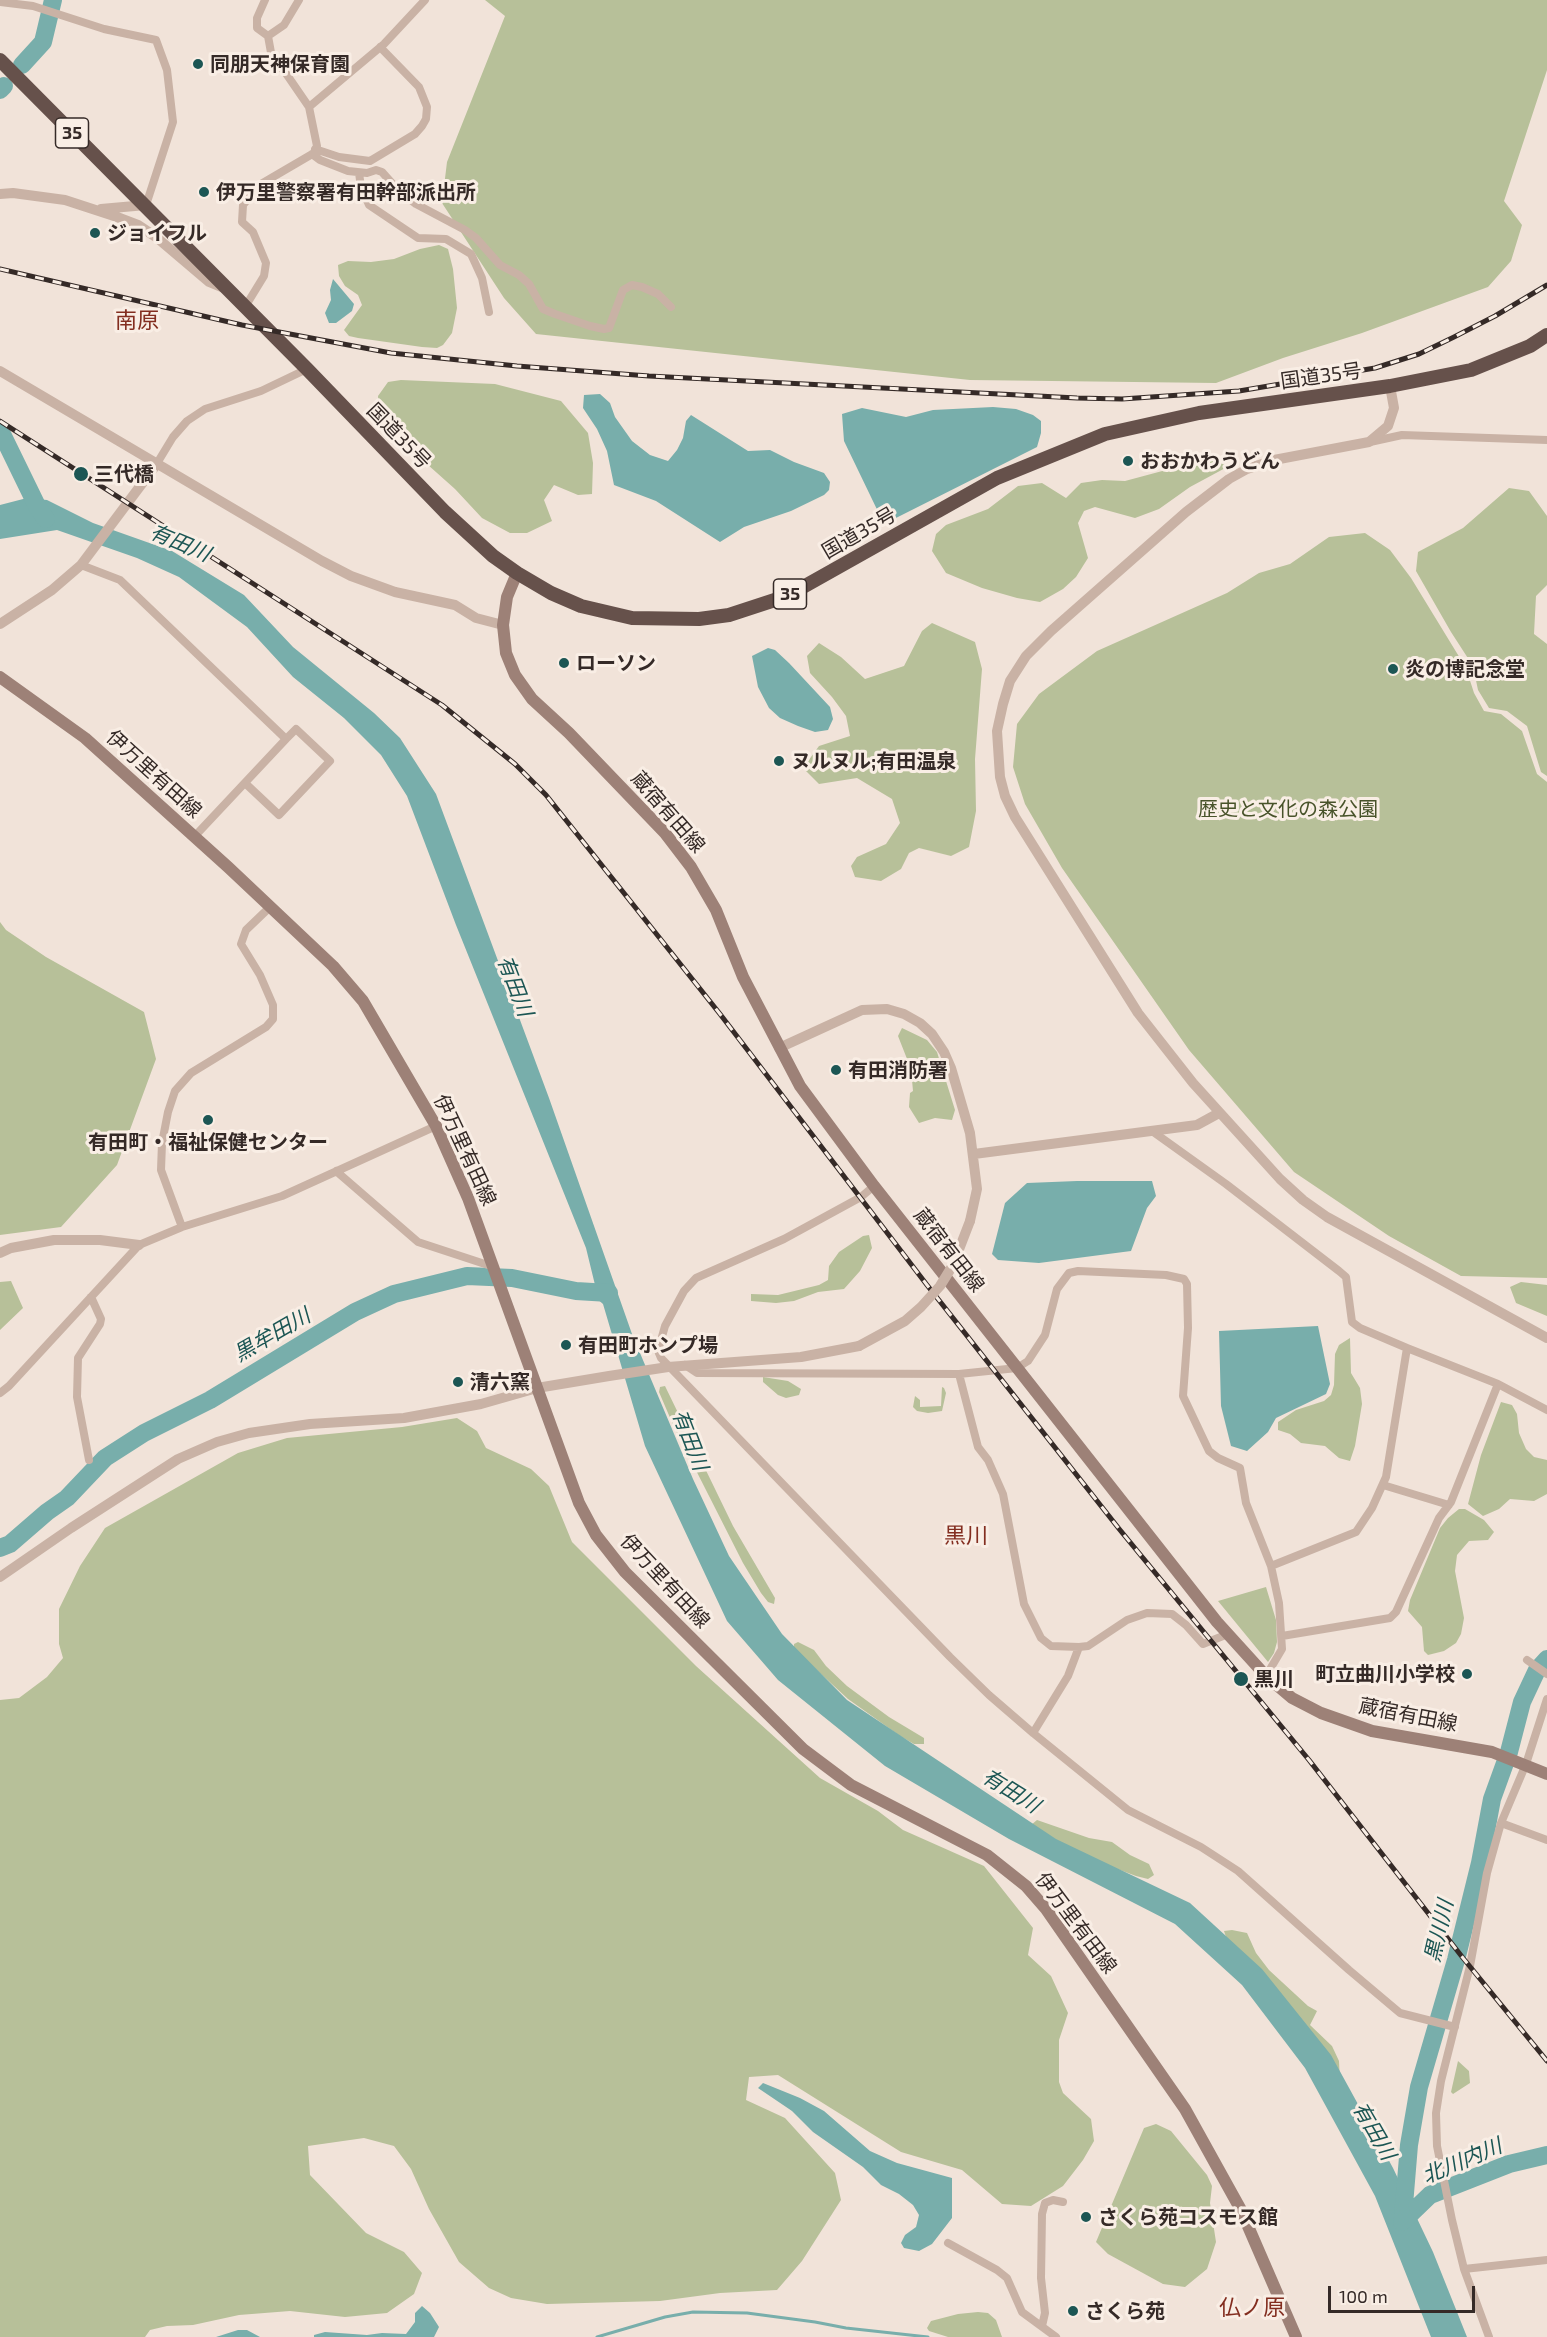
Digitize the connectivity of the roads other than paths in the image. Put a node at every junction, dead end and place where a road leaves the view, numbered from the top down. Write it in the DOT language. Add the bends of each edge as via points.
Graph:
graph roads {
  1 [pos="265,0"];
  2 [pos="299,0"];
  3 [pos="425,0"];
  4 [pos="0,2"];
  5 [pos="268,36"];
  6 [pos="380,47"];
  7 [pos="0,60"];
  8 [pos="309,107"];
  9 [pos="314,151"];
  10 [pos="359,173"];
  11 [pos="0,194"];
  12 [pos="146,205"];
  13 [pos="98,209"];
  14 [pos="229,291"];
  15 [pos="245,307"];
  16 [pos="671,307"];
  17 [pos="489,312"];
  18 [pos="1547,335"];
  19 [pos="307,369"];
  20 [pos="0,371"];
  21 [pos="1390,386"];
  22 [pos="1547,440"];
  23 [pos="1369,442"];
  24 [pos="156,465"];
  25 [pos="81,565"];
  26 [pos="517,573"];
  27 [pos="0,624"];
  28 [pos="503,625"];
  29 [pos="0,677"];
  30 [pos="286,739"];
  31 [pos="245,783"];
  32 [pos="194,837"];
  33 [pos="270,907"];
  34 [pos="779,1048"];
  35 [pos="1220,1113"];
  36 [pos="436,1126"];
  37 [pos="1152,1131"];
  38 [pos="974,1154"];
  39 [pos="336,1171"];
  40 [pos="874,1186"];
  41 [pos="182,1227"];
  42 [pos="139,1245"];
  43 [pos="0,1253"];
  44 [pos="494,1267"];
  45 [pos="91,1297"];
  46 [pos="1547,1338"];
  47 [pos="1407,1348"];
  48 [pos="685,1365"];
  49 [pos="668,1367"];
  50 [pos="1017,1368"];
  51 [pos="959,1374"];
  52 [pos="1498,1384"];
  53 [pos="537,1388"];
  54 [pos="0,1393"];
  55 [pos="1547,1410"];
  56 [pos="89,1460"];
  57 [pos="1383,1485"];
  58 [pos="1449,1505"];
  59 [pos="1271,1566"];
  60 [pos="0,1577"];
  61 [pos="1228,1634"];
  62 [pos="1282,1636"];
  63 [pos="1079,1647"];
  64 [pos="1527,1660"];
  65 [pos="1547,1674"];
  66 [pos="1266,1676"];
  67 [pos="1547,1699"];
  68 [pos="1033,1733"];
  69 [pos="1526,1764"];
  70 [pos="1547,1774"];
  71 [pos="1501,1822"];
  72 [pos="1547,1840"];
  73 [pos="1453,2026"];
  74 [pos="1063,2202"];
  75 [pos="948,2243"];
  76 [pos="1547,2260"];
  77 [pos="1464,2269"];
  78 [pos="1042,2326"];
  79 [pos="1056,2337"];
  80 [pos="1296,2337"];
  81 [pos="1489,2337"];
  1 -- 5 [label="street" via="257,28"];
  2 -- 5 [label="street" via="284,25"];
  3 -- 6 [label="street"];
  4 -- 12 [label="street" via="33,6 156,40 167,70 172,122"];
  5 -- 8 [label="street" via="272,58"];
  6 -- 8 [label="street"];
  6 -- 9 [label="street" via="423,95 427,107 422,126 370,161"];
  7 -- 12 [label="highway, 35"];
  8 -- 9 [label="street" via="317,146"];
  9 -- 10 [label="street" via="320,160"];
  9 -- 15 [label="street" via="261,184 243,205 242,222 253,232 266,263 264,276"];
  10 -- 16 [label="street" via="382,172 416,204 465,230 500,265 530,284 543,309 590,326 609,328 623,290 632,285 658,294"];
  10 -- 17 [label="street" via="369,205 418,238 446,239 471,254 482,278"];
  11 -- 13 [label="street" via="64,200"];
  12 -- 13 [label="street"];
  12 -- 14 [label="highway, 国道35号 / 35"];
  13 -- 14 [label="street" via="138,225 209,282"];
  14 -- 15 [label="highway, 国道35号 / 35"];
  15 -- 19 [label="highway, 国道35号 / 35"];
  18 -- 21 [label="highway, 国道35号 / 35" via="1471,370"];
  19 -- 24 [label="street" via="261,391 205,409 187,421"];
  19 -- 26 [label="highway, 国道35号 / 35" via="445,512 492,556"];
  20 -- 24 [label="street"];
  21 -- 23 [label="street" via="1394,408 1388,426"];
  21 -- 26 [label="highway, 国道35号 / 35" via="1199,413 1105,434 997,478 786,596 729,615 699,619 632,618 581,606"];
  22 -- 23 [label="street" via="1402,435"];
  23 -- 35 [label="street" via="1274,460 1247,469 1210,492 1026,656 1011,681 997,731 1000,777 1015,817 1138,1013"];
  24 -- 25 [label="street"];
  24 -- 28 [label="street" via="351,576 395,592 455,605 476,618"];
  25 -- 27 [label="street" via="52,590"];
  25 -- 30 [label="street" via="120,580"];
  26 -- 28 [label="main road, 蔵宿有田線" via="507,597"];
  28 -- 34 [label="main road, 蔵宿有田線" via="506,652 515,675 532,699 665,833 691,867 716,910 743,977"];
  29 -- 32 [label="main road, 伊万里有田線" via="85,738"];
  30 -- 31 [label="street"];
  30 -- 31 [label="street" via="296,729 330,761 279,815"];
  31 -- 32 [label="street"];
  32 -- 33 [label="main road, 伊万里有田線"];
  33 -- 36 [label="main road, 伊万里有田線" via="333,966 363,1001"];
  33 -- 41 [label="street" via="246,930 241,944 273,1005 273,1019 191,1073 175,1091 168,1113 161,1170"];
  34 -- 38 [label="street" via="862,1010 887,1009 904,1014 932,1034 944,1052"];
  34 -- 40 [label="main road, 蔵宿有田線" via="801,1086"];
  35 -- 37 [label="street" via="1197,1125"];
  35 -- 46 [label="street" via="1280,1179 1327,1217"];
  36 -- 39 [label="street"];
  36 -- 44 [label="main road, 伊万里有田線"];
  37 -- 38 [label="street"];
  37 -- 47 [label="street" via="1339,1270 1346,1277 1352,1322"];
  38 -- 48 [label="street, bridge" via="977,1189 953,1265 940,1286 905,1321 859,1346 801,1357"];
  39 -- 41 [label="street" via="282,1196"];
  39 -- 44 [label="street" via="418,1242"];
  40 -- 49 [label="street" via="784,1239 696,1278 684,1291 665,1326 658,1351"];
  40 -- 50 [label="main road, 蔵宿有田線"];
  41 -- 42 [label="street"];
  42 -- 43 [label="street" via="54,1240"];
  42 -- 45 [label="street"];
  44 -- 53 [label="main road, 伊万里有田線"];
  45 -- 54 [label="street"];
  45 -- 56 [label="street" via="101,1319 78,1358 77,1397"];
  47 -- 52 [label="street"];
  47 -- 57 [label="street"];
  48 -- 49 [label="street"];
  48 -- 51 [label="street" via="697,1373"];
  49 -- 53 [label="street"];
  49 -- 68 [label="street" via="950,1657"];
  50 -- 51 [label="street"];
  50 -- 59 [label="street" via="1028,1361 1045,1335 1057,1289 1069,1273 1166,1275 1184,1279 1188,1319 1183,1396 1209,1450 1240,1468 1246,1503"];
  50 -- 61 [label="main road, 蔵宿有田線"];
  51 -- 63 [label="street" via="978,1447 1003,1494 1024,1604 1041,1638 1051,1646"];
  52 -- 55 [label="street"];
  52 -- 58 [label="street"];
  53 -- 60 [label="street" via="482,1404 404,1418 310,1424 217,1442 169,1465"];
  53 -- 80 [label="main road, 伊万里有田線" via="579,1503 596,1535 625,1572 824,1767 851,1785 987,1855 1026,1886 1046,1909 1185,2109 1240,2210"];
  57 -- 58 [label="street"];
  57 -- 59 [label="street" via="1356,1532"];
  58 -- 62 [label="street" via="1438,1518 1390,1618"];
  59 -- 62 [label="street"];
  61 -- 63 [label="street" via="1203,1644 1172,1614 1147,1613 1127,1620 1088,1646"];
  61 -- 66 [label="main road, 蔵宿有田線"];
  62 -- 66 [label="street" via="1282,1649"];
  63 -- 68 [label="street" via="1068,1676"];
  64 -- 65 [label="street"];
  66 -- 69 [label="main road, 蔵宿有田線" via="1292,1698 1345,1723 1492,1752"];
  67 -- 69 [label="street"];
  68 -- 73 [label="street" via="1128,1810 1201,1847 1238,1871 1400,2013"];
  69 -- 70 [label="main road, 蔵宿有田線"];
  69 -- 71 [label="street"];
  71 -- 72 [label="street"];
  71 -- 73 [label="street"];
  73 -- 77 [label="street" via="1436,2113 1437,2146"];
  74 -- 78 [label="street" via="1053,2200 1045,2204 1041,2214 1045,2313"];
  75 -- 78 [label="street" via="998,2270 1007,2278 1022,2312"];
  76 -- 77 [label="street"];
  77 -- 81 [label="street"];
  78 -- 79 [label="street"];
}
